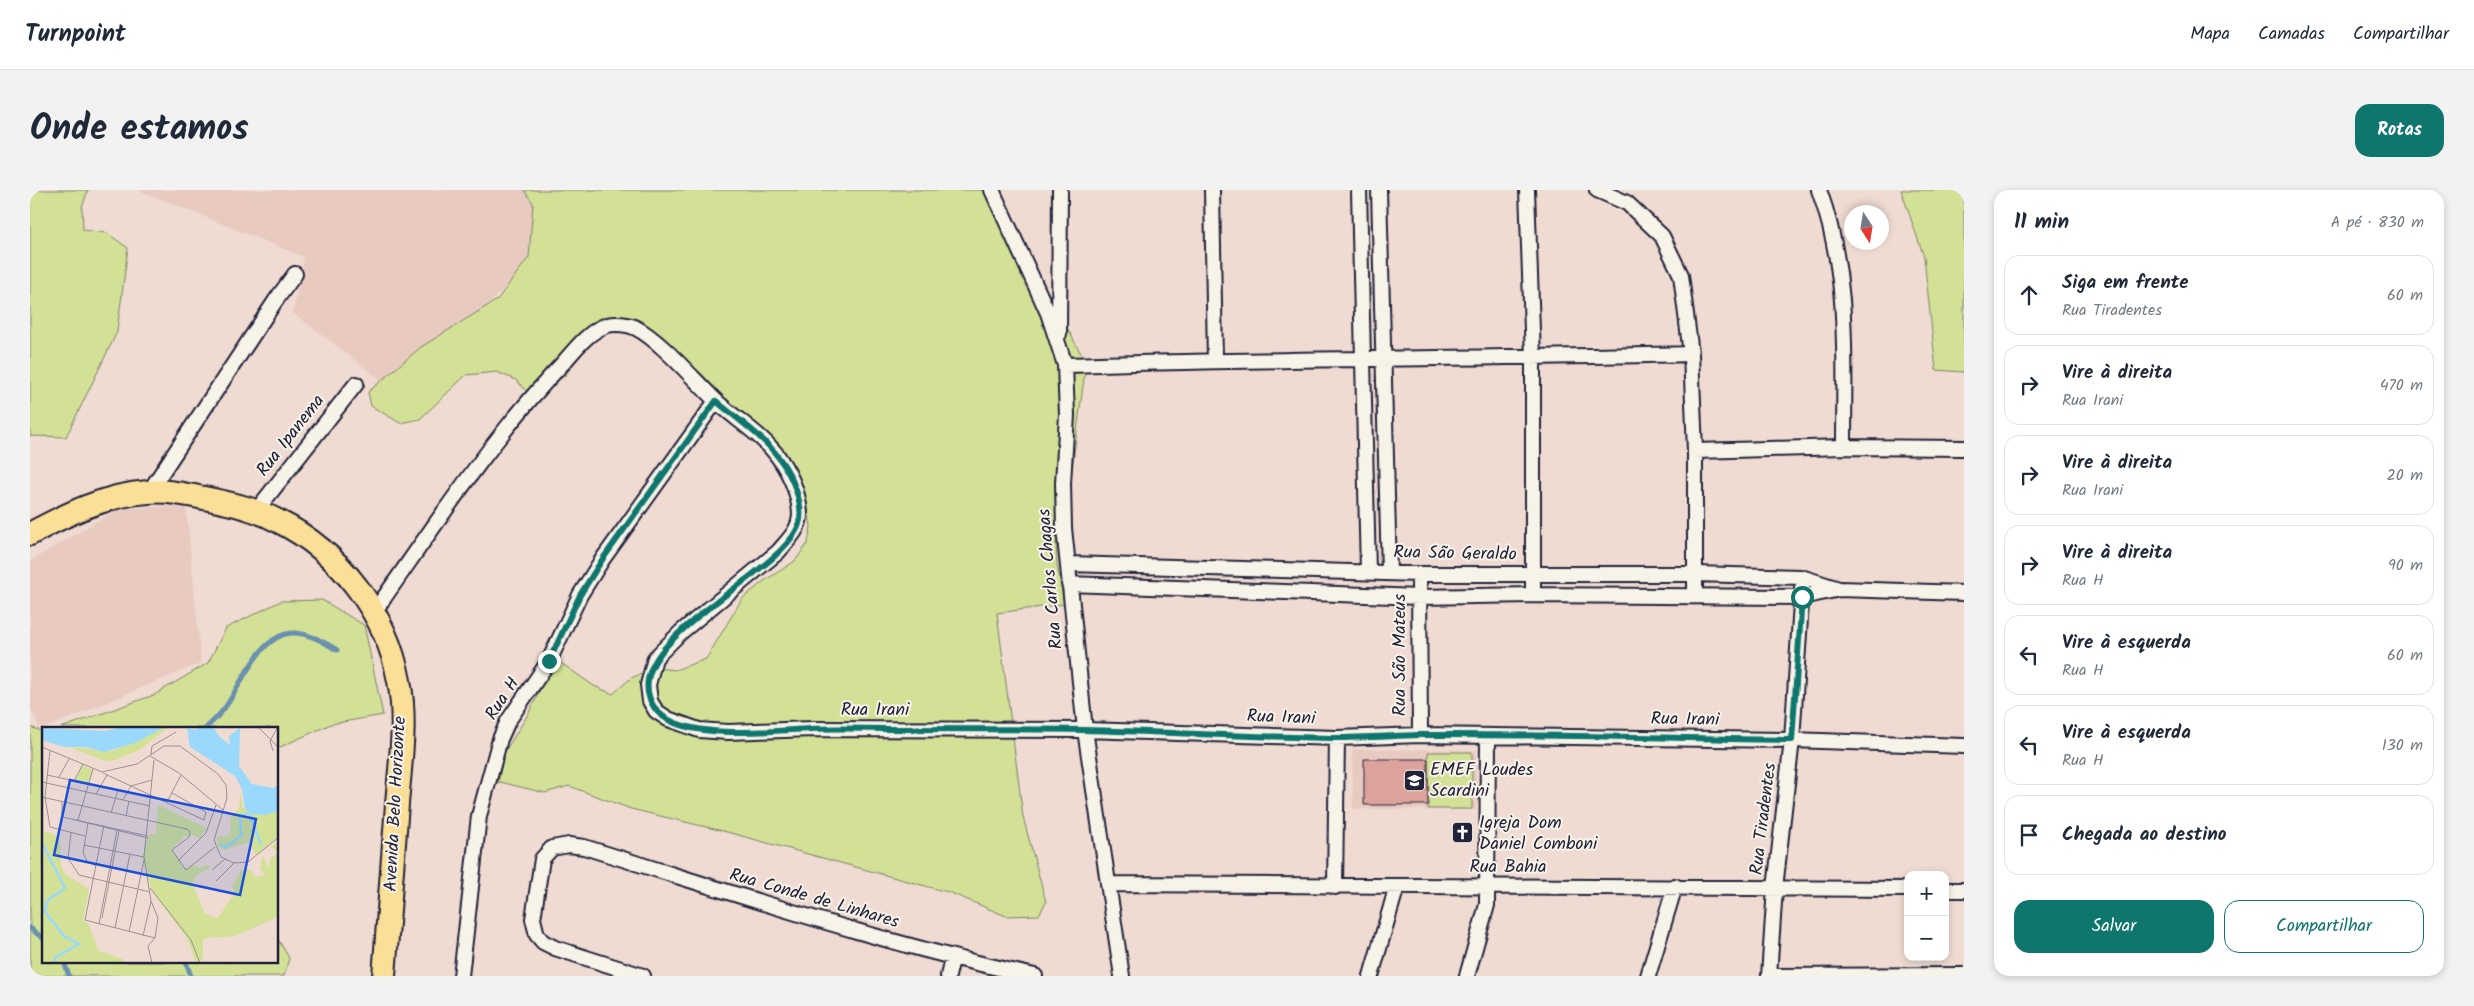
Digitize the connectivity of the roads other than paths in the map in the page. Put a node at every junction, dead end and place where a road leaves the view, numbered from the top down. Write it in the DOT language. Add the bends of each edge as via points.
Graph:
graph roads {
  1 [pos="992,190"];
  2 [pos="1060,190"];
  3 [pos="1212,190"];
  4 [pos="1359,190"];
  5 [pos="1379,190"];
  6 [pos="1527,190"];
  7 [pos="1597,190"];
  8 [pos="1819,190"];
  9 [pos="295,274"];
  10 [pos="1059,345"];
  11 [pos="1691,354"];
  12 [pos="1533,358"];
  13 [pos="1382,359"];
  14 [pos="1215,360"];
  15 [pos="1362,360"];
  16 [pos="1064,365"];
  17 [pos="356,384"];
  18 [pos="716,401"];
  19 [pos="1844,447"];
  20 [pos="1964,448"];
  21 [pos="1695,450"];
  22 [pos="149,492"];
  23 [pos="256,511"];
  24 [pos="30,534"];
  25 [pos="1068,564"];
  26 [pos="1368,572"];
  27 [pos="1389,572"];
  28 [pos="1534,573"];
  29 [pos="1419,574"];
  30 [pos="1695,574"];
  31 [pos="1801,577"];
  32 [pos="1069,584"];
  33 [pos="1840,589"];
  34 [pos="1964,593"];
  35 [pos="1533,595"];
  36 [pos="1695,596"];
  37 [pos="1418,597"];
  38 [pos="1802,597"];
  39 [pos="374,612"];
  40 [pos="1085,730"];
  41 [pos="1420,735"];
  42 [pos="1488,736"];
  43 [pos="1337,738"];
  44 [pos="1792,740"];
  45 [pos="1964,746"];
  46 [pos="1109,884"];
  47 [pos="1487,885"];
  48 [pos="1397,886"];
  49 [pos="1675,886"];
  50 [pos="1335,887"];
  51 [pos="1775,888"];
  52 [pos="1904,889"];
  53 [pos="1949,890"];
  54 [pos="1964,890"];
  55 [pos="952,959"];
  56 [pos="1964,975"];
  57 [pos="384,976"];
  58 [pos="461,976"];
  59 [pos="643,976"];
  60 [pos="948,976"];
  61 [pos="1035,976"];
  62 [pos="1122,976"];
  63 [pos="1371,976"];
  64 [pos="1467,976"];
  65 [pos="1648,976"];
  66 [pos="1769,976"];
  67 [pos="1923,976"];
  1 -- 10 [label="street, Rua Carlos Chagas" via="1048,313"];
  2 -- 10 [label="street"];
  3 -- 14 [label="street"];
  4 -- 15 [label="street"];
  5 -- 13 [label="street"];
  6 -- 12 [label="street"];
  7 -- 11 [label="street" via="1627,203 1662,236 1681,275"];
  8 -- 19 [label="street" via="1838,255 1843,300"];
  9 -- 22 [label="street"];
  10 -- 16 [label="street, Rua Carlos Chagas"];
  11 -- 12 [label="street"];
  11 -- 21 [label="street"];
  12 -- 13 [label="street"];
  12 -- 28 [label="street"];
  13 -- 15 [label="street"];
  13 -- 27 [label="street"];
  14 -- 15 [label="street"];
  14 -- 16 [label="street"];
  15 -- 26 [label="street"];
  16 -- 25 [label="street, Rua Carlos Chagas" via="1067,416 1063,483"];
  17 -- 23 [label="street, Rua Ipanema"];
  18 -- 39 [label="street" via="650,337 636,328 614,324 589,335 548,378 474,470"];
  18 -- 40 [label="street, Rua Irani" via="778,456 798,497 798,526 778,552 681,632 655,658 648,685 650,701 656,712 700,730 728,732 813,729"];
  18 -- 58 [label="street, Rua H" via="580,595 549,661 508,721 500,739 479,816"];
  19 -- 20 [label="street"];
  19 -- 21 [label="street"];
  21 -- 30 [label="street"];
  22 -- 23 [label="main road, Avenida Belo Horizonte" via="186,494"];
  22 -- 24 [label="main road, Avenida Belo Horizonte" via="117,496 74,510"];
  23 -- 39 [label="main road, Avenida Belo Horizonte" via="296,530 332,559 362,592"];
  25 -- 26 [label="street, Rua São Geraldo"];
  25 -- 32 [label="street, Rua Carlos Chagas"];
  26 -- 27 [label="street, Rua São Geraldo"];
  27 -- 29 [label="street, Rua São Geraldo"];
  28 -- 29 [label="street, Rua São Geraldo"];
  28 -- 30 [label="street, Rua São Geraldo"];
  28 -- 35 [label="street"];
  29 -- 37 [label="street, Rua São Mateus"];
  30 -- 31 [label="street, Rua São Geraldo"];
  30 -- 36 [label="street"];
  31 -- 33 [label="street, Rua São Geraldo"];
  31 -- 38 [label="street, Rua Tiradentes"];
  32 -- 37 [label="street, Rua São Geraldo"];
  32 -- 40 [label="street, Rua Carlos Chagas"];
  33 -- 34 [label="street, Rua São Geraldo"];
  33 -- 38 [label="street, Rua São Geraldo"];
  35 -- 36 [label="street, Rua São Geraldo"];
  35 -- 37 [label="street, Rua São Geraldo"];
  36 -- 38 [label="street, Rua São Geraldo"];
  37 -- 41 [label="street, Rua São Mateus"];
  38 -- 44 [label="street, Rua Tiradentes"];
  39 -- 57 [label="main road, Avenida Belo Horizonte" via="400,681 401,705 402,745"];
  40 -- 43 [label="street, Rua Irani"];
  40 -- 46 [label="street, Rua Carlos Chagas"];
  41 -- 42 [label="street, Rua Irani"];
  41 -- 43 [label="street, Rua Irani"];
  42 -- 44 [label="street, Rua Irani"];
  42 -- 47 [label="street"];
  43 -- 50 [label="street"];
  44 -- 45 [label="street, Rua Irani"];
  44 -- 51 [label="street, Rua Tiradentes"];
  46 -- 50 [label="street, Rua Bahia"];
  46 -- 62 [label="street, Rua Carlos Chagas"];
  47 -- 48 [label="street, Rua Bahia"];
  47 -- 49 [label="street, Rua Bahia"];
  47 -- 64 [label="street" via="1487,905"];
  48 -- 50 [label="street, Rua Bahia"];
  48 -- 63 [label="street"];
  49 -- 51 [label="street, Rua Bahia"];
  49 -- 65 [label="street"];
  51 -- 52 [label="street, Rua Bahia"];
  51 -- 66 [label="street, Rua Tiradentes"];
  53 -- 54 [label="street"];
  55 -- 59 [label="street, Rua Conde de Linhares" via="760,904 584,847 557,846 546,853 542,859 533,910 537,934 543,942"];
  55 -- 60 [label="street"];
  55 -- 61 [label="street, Rua Conde de Linhares"];
  56 -- 67 [label="street"];
  66 -- 67 [label="street"];
}
